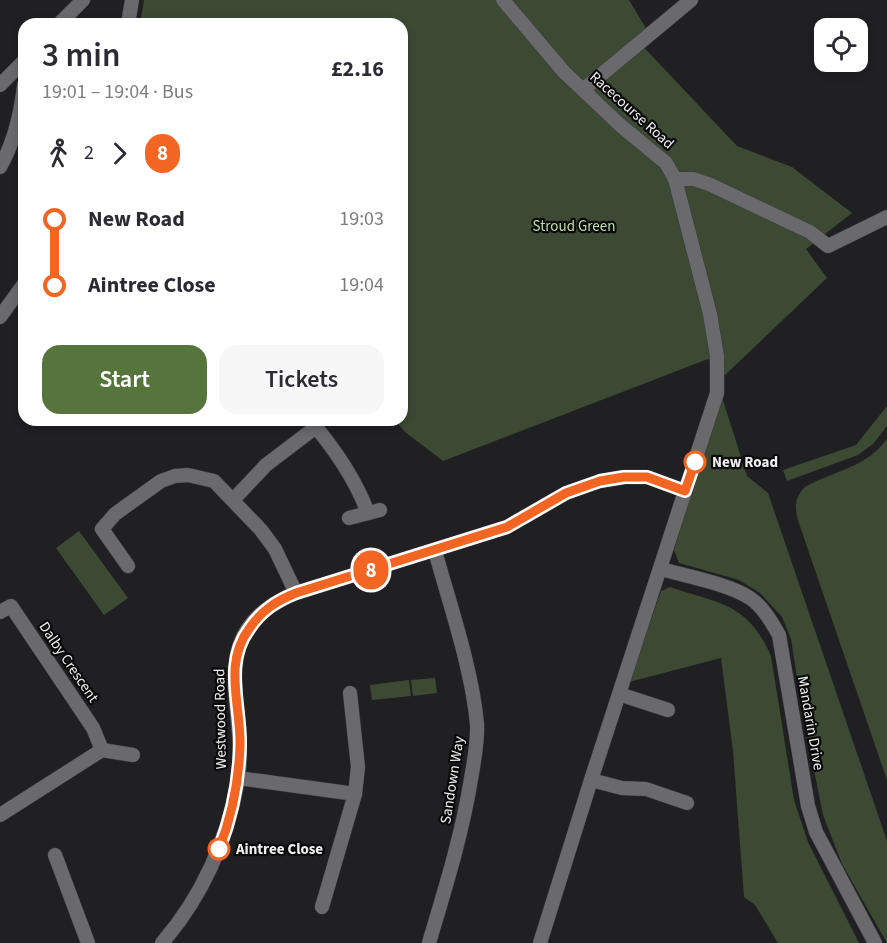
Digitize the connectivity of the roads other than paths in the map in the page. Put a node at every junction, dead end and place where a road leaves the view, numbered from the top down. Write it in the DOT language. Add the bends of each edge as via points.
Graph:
graph roads {
  1 [pos="83,0"];
  2 [pos="132,0"];
  3 [pos="503,0"];
  4 [pos="691,0"];
  5 [pos="65,18"];
  6 [pos="129,18"];
  7 [pos="18,67"];
  8 [pos="0,85"];
  9 [pos="584,89"];
  10 [pos="18,113"];
  11 [pos="0,167"];
  12 [pos="675,179"];
  13 [pos="887,218"];
  14 [pos="18,292"];
  15 [pos="0,317"];
  16 [pos="311,426"];
  17 [pos="314,426"];
  18 [pos="685,491"];
  19 [pos="233,500"];
  20 [pos="349,518"];
  21 [pos="435,551"];
  22 [pos="128,566"];
  23 [pos="661,569"];
  24 [pos="296,593"];
  25 [pos="0,612"];
  26 [pos="350,693"];
  27 [pos="619,694"];
  28 [pos="668,710"];
  29 [pos="102,750"];
  30 [pos="133,755"];
  31 [pos="238,778"];
  32 [pos="591,780"];
  33 [pos="356,794"];
  34 [pos="687,803"];
  35 [pos="0,815"];
  36 [pos="55,855"];
  37 [pos="322,907"];
  38 [pos="168,941"];
  39 [pos="88,943"];
  40 [pos="429,943"];
  41 [pos="540,943"];
  42 [pos="875,943"];
  1 -- 5 [label="street"];
  2 -- 6 [label="street"];
  3 -- 9 [label="street, Racecourse Road" via="564,72"];
  4 -- 9 [label="street"];
  7 -- 8 [label="street"];
  9 -- 12 [label="street, Racecourse Road" via="666,163"];
  10 -- 11 [label="street"];
  12 -- 13 [label="street" via="694,179 711,185 810,231 828,246"];
  12 -- 18 [label="street" via="717,356 717,393"];
  14 -- 15 [label="street"];
  16 -- 19 [label="street"];
  17 -- 20 [label="street" via="374,511"];
  18 -- 21 [label="street, Westwood Road" via="647,477 600,481 566,493 507,527"];
  18 -- 23 [label="street"];
  19 -- 22 [label="street" via="213,481 195,476 161,481 102,529"];
  19 -- 24 [label="street" via="275,549"];
  21 -- 24 [label="street, Westwood Road"];
  21 -- 40 [label="street, Sandown Way" via="469,676 477,726 468,799"];
  23 -- 27 [label="street"];
  23 -- 42 [label="street, Mandarin Drive" via="731,589 749,598 771,621 779,635 808,806 816,832"];
  24 -- 31 [label="street, Westwood Road" via="278,600 256,618 236,653"];
  25 -- 29 [label="street, Dalby Crescent" via="11,606 93,728"];
  26 -- 33 [label="street" via="358,767"];
  27 -- 28 [label="street"];
  27 -- 32 [label="street"];
  29 -- 30 [label="street"];
  29 -- 35 [label="street"];
  31 -- 33 [label="street"];
  31 -- 38 [label="street, Westwood Road" via="225,832 212,865"];
  32 -- 34 [label="street" via="646,789"];
  32 -- 41 [label="street"];
  33 -- 37 [label="street"];
  36 -- 39 [label="street"];
}
